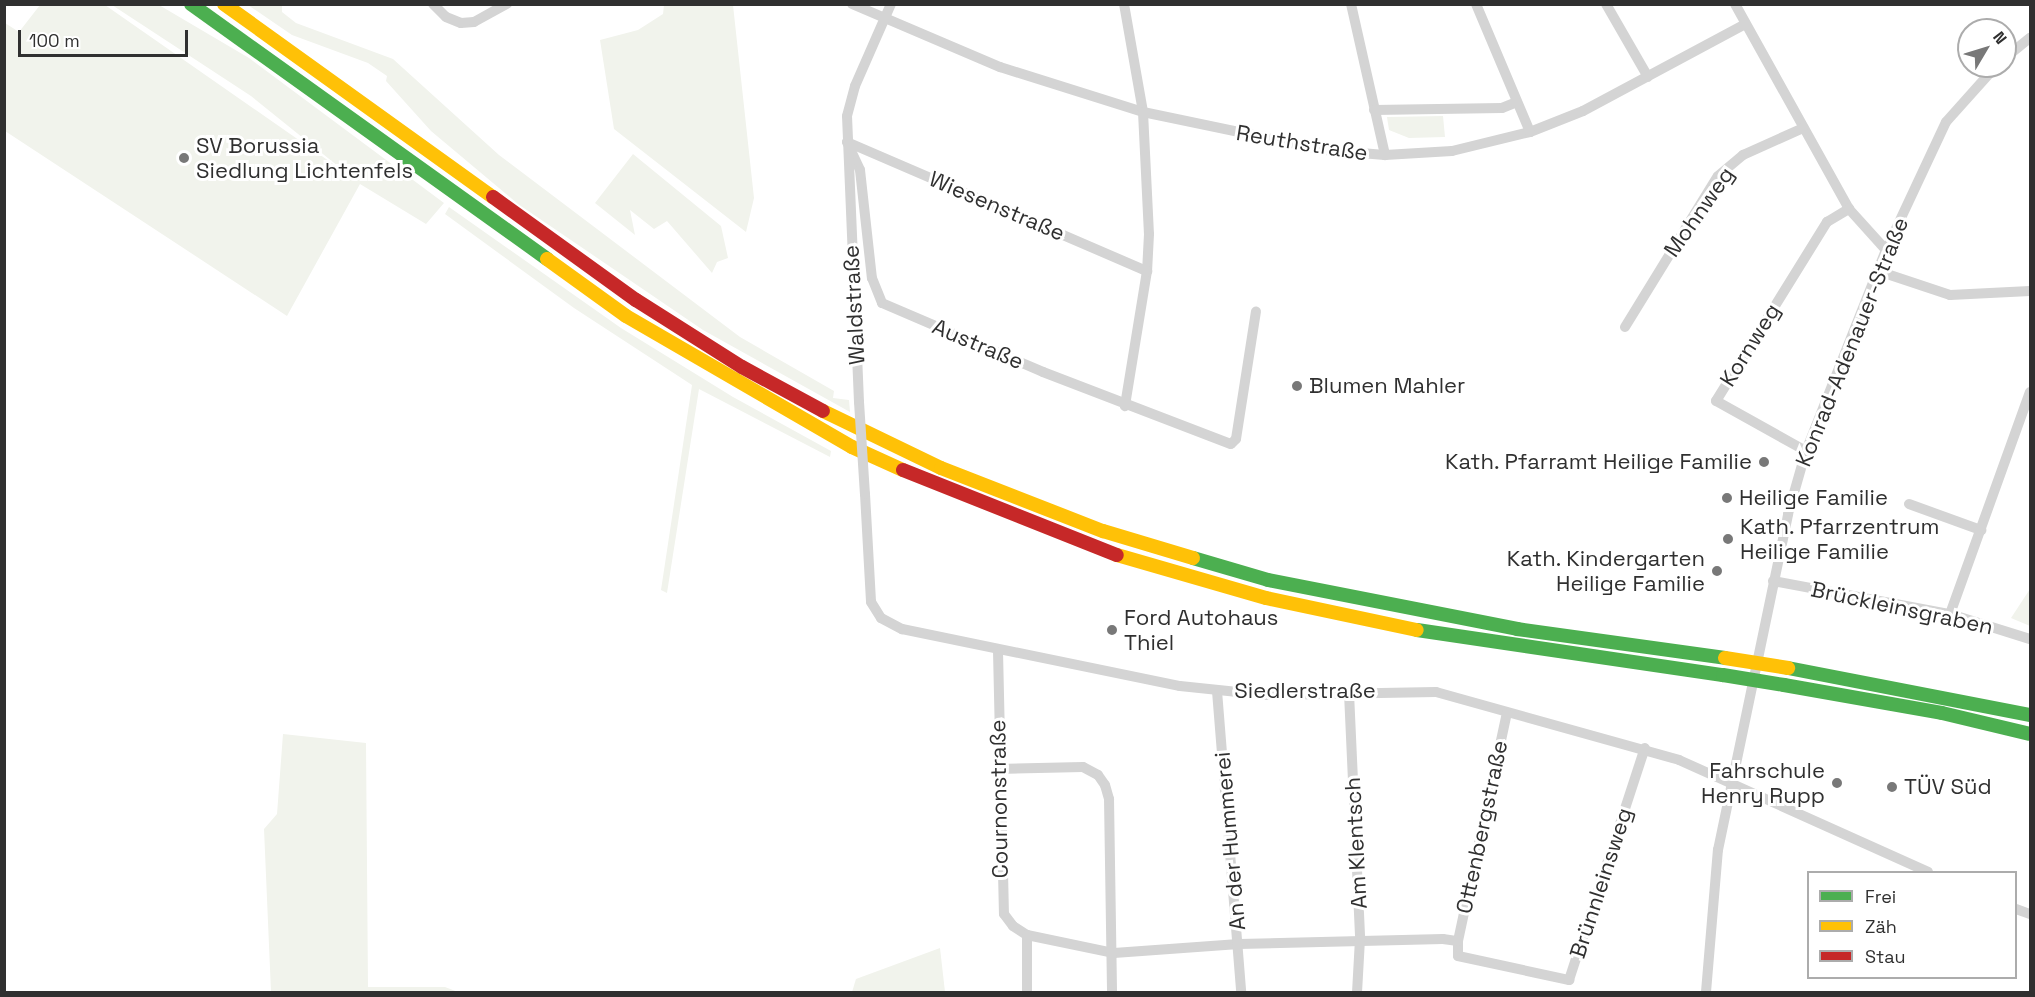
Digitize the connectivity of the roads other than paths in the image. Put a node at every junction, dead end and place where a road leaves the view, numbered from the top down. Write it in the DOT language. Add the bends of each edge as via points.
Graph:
graph roads {
  1 [pos="191,4"];
  2 [pos="224,4"];
  3 [pos="433,4"];
  4 [pos="507,4"];
  5 [pos="852,4"];
  6 [pos="891,4"];
  7 [pos="1124,4"];
  8 [pos="1351,4"];
  9 [pos="1476,4"];
  10 [pos="1606,4"];
  11 [pos="1735,4"];
  12 [pos="884,20"];
  13 [pos="1745,24"];
  14 [pos="2031,38"];
  15 [pos="2017,49"];
  16 [pos="1648,77"];
  17 [pos="1985,78"];
  18 [pos="1517,102"];
  19 [pos="1374,110"];
  20 [pos="1143,112"];
  21 [pos="1803,129"];
  22 [pos="1530,132"];
  23 [pos="847,142"];
  24 [pos="1385,155"];
  25 [pos="1849,209"];
  26 [pos="1886,250"];
  27 [pos="1147,271"];
  28 [pos="1878,271"];
  29 [pos="2031,291"];
  30 [pos="1256,312"];
  31 [pos="1625,327"];
  32 [pos="2031,392"];
  33 [pos="1125,406"];
  34 [pos="1806,452"];
  35 [pos="1909,504"];
  36 [pos="1981,530"];
  37 [pos="1773,581"];
  38 [pos="877,612"];
  39 [pos="1950,614"];
  40 [pos="2031,639"];
  41 [pos="998,651"];
  42 [pos="1217,691"];
  43 [pos="1349,693"];
  44 [pos="1507,713"];
  45 [pos="2031,715"];
  46 [pos="2031,734"];
  47 [pos="1645,748"];
  48 [pos="998,769"];
  49 [pos="1731,783"];
  50 [pos="1924,871"];
  51 [pos="1028,935"];
  52 [pos="1360,939"];
  53 [pos="1458,941"];
  54 [pos="1239,944"];
  55 [pos="1114,953"];
  56 [pos="1458,956"];
  57 [pos="1026,993"];
  58 [pos="1112,993"];
  59 [pos="1241,993"];
  60 [pos="1357,993"];
  61 [pos="1706,993"];
  1 -- 46 [label="highway, bridge" via="626,316 831,435 937,485 1104,550 1266,598 1429,633 1784,685 1942,713"];
  2 -- 45 [label="highway, bridge" via="636,300 752,372 860,431 941,468 1103,531 1280,583 1518,629 1788,668"];
  3 -- 4 [label="street" via="460,23 474,22"];
  5 -- 12 [label="street, Reuthstraße"];
  6 -- 12 [label="street, Waldstraße"];
  7 -- 20 [label="street"];
  8 -- 19 [label="street"];
  9 -- 18 [label="street"];
  10 -- 16 [label="street"];
  11 -- 13 [label="street"];
  12 -- 20 [label="street, Reuthstraße" via="1000,67"];
  12 -- 23 [label="street, Waldstraße" via="850,98"];
  13 -- 16 [label="street, Reuthstraße"];
  13 -- 21 [label="street"];
  14 -- 15 [label="street"];
  16 -- 22 [label="street, Reuthstraße" via="1583,111"];
  17 -- 26 [label="street, Konrad-Adenauer-Straße" via="1946,122"];
  18 -- 19 [label="street" via="1502,108"];
  18 -- 22 [label="street"];
  19 -- 24 [label="street"];
  20 -- 24 [label="street, Reuthstraße" via="1325,150"];
  20 -- 27 [label="street" via="1148,190"];
  21 -- 25 [label="street"];
  21 -- 31 [label="street, Mohnweg" via="1743,155 1718,176"];
  22 -- 24 [label="street, Reuthstraße" via="1452,152"];
  23 -- 27 [label="street, Wiesenstraße"];
  23 -- 33 [label="street, Austraße" via="860,170 872,278 882,303"];
  23 -- 38 [label="street, Waldstraße, bridge" via="869,590"];
  25 -- 26 [label="street"];
  25 -- 34 [label="street, Kornweg" via="1827,222 1716,401"];
  26 -- 28 [label="street, Konrad-Adenauer-Straße"];
  27 -- 33 [label="street"];
  28 -- 29 [label="street" via="1950,295"];
  28 -- 34 [label="street, Konrad-Adenauer-Straße"];
  30 -- 33 [label="street, Austraße" via="1236,439 1231,444"];
  32 -- 36 [label="street"];
  34 -- 37 [label="street, Konrad-Adenauer-Straße"];
  35 -- 36 [label="street"];
  36 -- 39 [label="street"];
  37 -- 39 [label="street, Brückleinsgraben"];
  37 -- 49 [label="street, Konrad-Adenauer-Straße"];
  38 -- 41 [label="street, Siedlerstraße" via="902,629"];
  39 -- 40 [label="street, Brückleinsgraben"];
  41 -- 42 [label="street, Siedlerstraße" via="1125,678"];
  41 -- 48 [label="street, Cournonstraße"];
  42 -- 43 [label="street, Siedlerstraße" via="1267,695"];
  42 -- 54 [label="street, An der Hummerei"];
  43 -- 44 [label="street, Siedlerstraße" via="1436,692"];
  43 -- 52 [label="street, Am Klentsch"];
  44 -- 47 [label="street, Siedlerstraße" via="1579,735"];
  44 -- 53 [label="street, Ottenbergstraße"];
  47 -- 49 [label="street, Siedlerstraße"];
  47 -- 56 [label="street, Brünnleinsweg" via="1569,980"];
  48 -- 51 [label="street, Cournonstraße" via="1001,902 1008,921"];
  48 -- 55 [label="street" via="1083,767 1098,775 1105,785 1109,799"];
  49 -- 50 [label="street, Siedlerstraße"];
  49 -- 61 [label="street, Konrad-Adenauer-Straße" via="1709,921"];
  51 -- 55 [label="street, Cournonstraße"];
  51 -- 57 [label="street"];
  52 -- 53 [label="street, Cournonstraße"];
  52 -- 54 [label="street, Cournonstraße"];
  52 -- 60 [label="street, Am Klentsch"];
  53 -- 56 [label="street, Ottenbergstraße"];
  54 -- 55 [label="street, Cournonstraße"];
  54 -- 59 [label="street, An der Hummerei"];
  55 -- 58 [label="street"];
}
